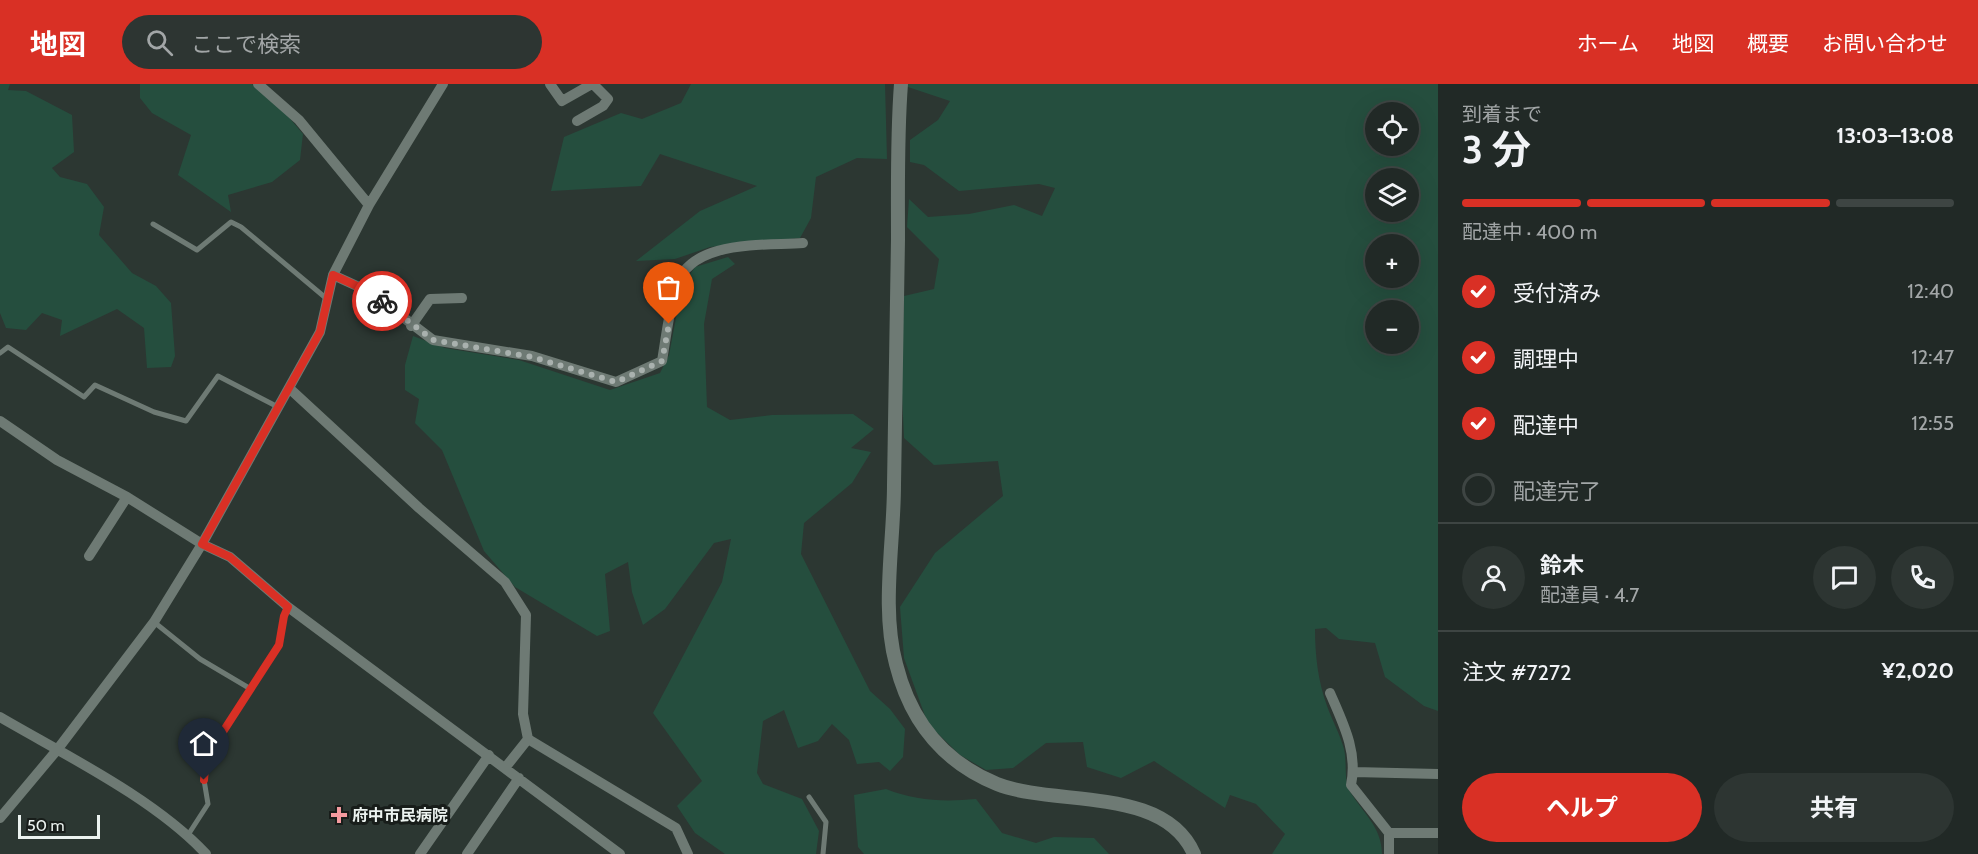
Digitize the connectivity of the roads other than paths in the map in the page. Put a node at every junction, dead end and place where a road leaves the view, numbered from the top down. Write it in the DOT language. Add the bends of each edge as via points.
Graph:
graph roads {
  1 [pos="258,84"];
  2 [pos="443,84"];
  3 [pos="550,84"];
  4 [pos="593,84"];
  5 [pos="901,84"];
  6 [pos="577,121"];
  7 [pos="369,205"];
  8 [pos="153,224"];
  9 [pos="803,243"];
  10 [pos="333,275"];
  11 [pos="462,298"];
  12 [pos="327,299"];
  13 [pos="411,326"];
  14 [pos="0,353"];
  15 [pos="290,388"];
  16 [pos="278,407"];
  17 [pos="1,425"];
  18 [pos="127,496"];
  19 [pos="202,544"];
  20 [pos="89,555"];
  21 [pos="288,607"];
  22 [pos="154,622"];
  23 [pos="249,688"];
  24 [pos="1330,693"];
  25 [pos="0,717"];
  26 [pos="528,738"];
  27 [pos="57,750"];
  28 [pos="489,756"];
  29 [pos="505,768"];
  30 [pos="1354,772"];
  31 [pos="1438,774"];
  32 [pos="519,778"];
  33 [pos="809,797"];
  34 [pos="0,818"];
  35 [pos="1389,833"];
  36 [pos="1438,833"];
  37 [pos="188,835"];
  38 [pos="200,851"];
  39 [pos="420,854"];
  40 [pos="467,854"];
  41 [pos="620,854"];
  42 [pos="688,854"];
  43 [pos="823,854"];
  44 [pos="1194,854"];
  45 [pos="1389,854"];
  1 -- 7 [label="street" via="299,120"];
  2 -- 7 [label="street"];
  3 -- 4 [label="street" via="562,101"];
  4 -- 6 [label="street" via="608,99"];
  5 -- 44 [label="street" via="889,628 906,695 930,737 972,773 1027,794 1121,804 1158,817 1177,831"];
  7 -- 10 [label="street"];
  8 -- 12 [label="lane" via="197,250 231,222"];
  9 -- 13 [label="street" via="732,248 699,257 683,272 676,286 662,361 616,382 532,357 433,340"];
  10 -- 12 [label="street"];
  10 -- 13 [label="street" via="370,292"];
  11 -- 13 [label="street" via="430,299"];
  12 -- 15 [label="street" via="320,332"];
  14 -- 16 [label="lane" via="8,347 84,397 95,385 154,412 186,421 218,376"];
  15 -- 16 [label="street"];
  15 -- 26 [label="street" via="505,582 526,615 523,714"];
  16 -- 19 [label="street"];
  17 -- 18 [label="street" via="57,460"];
  18 -- 19 [label="street"];
  18 -- 20 [label="street"];
  19 -- 21 [label="street" via="230,557"];
  19 -- 22 [label="street"];
  21 -- 23 [label="lane" via="279,645"];
  21 -- 28 [label="street"];
  22 -- 23 [label="lane" via="200,659"];
  22 -- 27 [label="street"];
  23 -- 37 [label="lane" via="206,758 208,804"];
  24 -- 30 [label="street" via="1349,737"];
  25 -- 27 [label="street"];
  26 -- 29 [label="street"];
  26 -- 42 [label="street" via="675,828"];
  27 -- 34 [label="street"];
  27 -- 37 [label="street" via="106,778"];
  28 -- 29 [label="street"];
  28 -- 39 [label="street"];
  29 -- 32 [label="street"];
  30 -- 31 [label="street"];
  30 -- 35 [label="street" via="1352,785"];
  32 -- 40 [label="street"];
  32 -- 41 [label="street"];
  33 -- 43 [label="lane" via="826,822"];
  35 -- 36 [label="street"];
  35 -- 45 [label="street"];
  37 -- 38 [label="street"];
}
